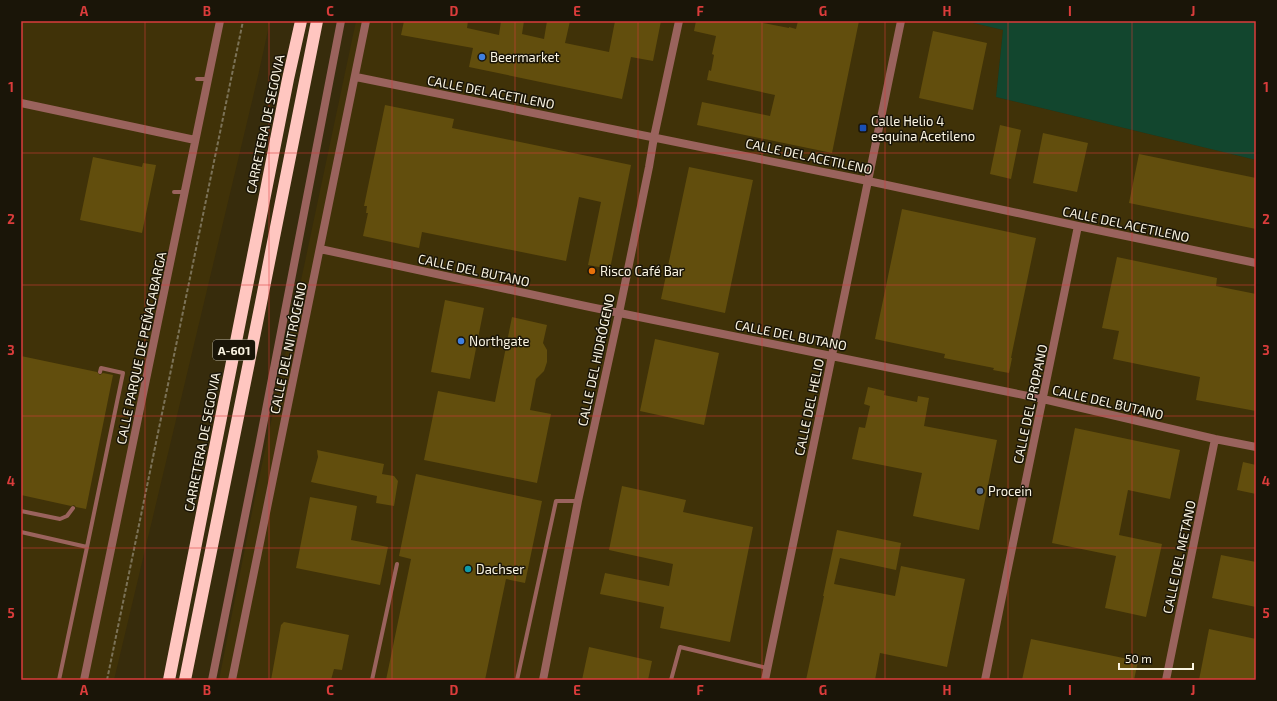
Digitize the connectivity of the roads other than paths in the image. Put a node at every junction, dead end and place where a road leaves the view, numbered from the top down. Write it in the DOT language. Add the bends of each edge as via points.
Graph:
graph roads {
  1 [pos="220,21"];
  2 [pos="301,21"];
  3 [pos="317,21"];
  4 [pos="341,21"];
  5 [pos="366,21"];
  6 [pos="679,21"];
  7 [pos="901,21"];
  8 [pos="356,77"];
  9 [pos="197,79"];
  10 [pos="208,79"];
  11 [pos="21,103"];
  12 [pos="654,137"];
  13 [pos="196,140"];
  14 [pos="868,181"];
  15 [pos="174,192"];
  16 [pos="185,192"];
  17 [pos="1078,226"];
  18 [pos="320,249"];
  19 [pos="1256,263"];
  20 [pos="619,312"];
  21 [pos="832,355"];
  22 [pos="100,372"];
  23 [pos="1043,399"];
  24 [pos="1215,439"];
  25 [pos="1256,447"];
  26 [pos="578,501"];
  27 [pos="73,508"];
  28 [pos="21,511"];
  29 [pos="21,532"];
  30 [pos="87,547"];
  31 [pos="397,564"];
  32 [pos="767,668"];
  33 [pos="59,680"];
  34 [pos="84,680"];
  35 [pos="169,680"];
  36 [pos="185,680"];
  37 [pos="212,680"];
  38 [pos="232,680"];
  39 [pos="372,680"];
  40 [pos="517,680"];
  41 [pos="543,680"];
  42 [pos="670,680"];
  43 [pos="765,680"];
  44 [pos="985,680"];
  45 [pos="1166,680"];
  1 -- 10 [label="street, CALLE PARQUE DE PEÑACABARGA"];
  2 -- 35 [label="highway, CARRETERA DE SEGOVIA / A-601"];
  3 -- 36 [label="highway, A-601"];
  4 -- 37 [label="street"];
  5 -- 8 [label="street, CALLE DEL NITRÓGENO"];
  6 -- 12 [label="street, CALLE DEL HIDRÓGENO"];
  7 -- 14 [label="street, CALLE DEL HELIO"];
  8 -- 12 [label="street, CALLE DEL ACETILENO"];
  8 -- 18 [label="street, CALLE DEL NITRÓGENO"];
  9 -- 10 [label="lane"];
  10 -- 13 [label="street, CALLE PARQUE DE PEÑACABARGA"];
  11 -- 13 [label="street"];
  12 -- 14 [label="street, CALLE DEL ACETILENO"];
  12 -- 20 [label="street, CALLE DEL HIDRÓGENO"];
  13 -- 16 [label="street, CALLE PARQUE DE PEÑACABARGA"];
  14 -- 17 [label="street, CALLE DEL ACETILENO"];
  14 -- 21 [label="street, CALLE DEL HELIO"];
  15 -- 16 [label="lane"];
  16 -- 34 [label="street, CALLE PARQUE DE PEÑACABARGA"];
  17 -- 19 [label="street, CALLE DEL ACETILENO"];
  17 -- 23 [label="street, CALLE DEL PROPANO"];
  18 -- 20 [label="street, CALLE DEL BUTANO"];
  18 -- 38 [label="street, CALLE DEL NITRÓGENO"];
  20 -- 21 [label="street, CALLE DEL BUTANO"];
  20 -- 26 [label="street, CALLE DEL HIDRÓGENO"];
  21 -- 23 [label="street, CALLE DEL BUTANO"];
  21 -- 32 [label="street, CALLE DEL HELIO"];
  22 -- 30 [label="lane" via="101,368 123,373"];
  23 -- 24 [label="street, CALLE DEL BUTANO"];
  23 -- 44 [label="street, CALLE DEL PROPANO"];
  24 -- 25 [label="street, CALLE DEL BUTANO"];
  24 -- 45 [label="street, CALLE DEL METANO"];
  26 -- 40 [label="lane" via="556,501"];
  26 -- 41 [label="street, CALLE DEL HIDRÓGENO"];
  27 -- 28 [label="lane" via="67,516 60,519"];
  29 -- 30 [label="lane"];
  30 -- 33 [label="lane"];
  31 -- 39 [label="lane"];
  32 -- 42 [label="lane" via="680,647"];
  32 -- 43 [label="street, CALLE DEL HELIO"];
}
